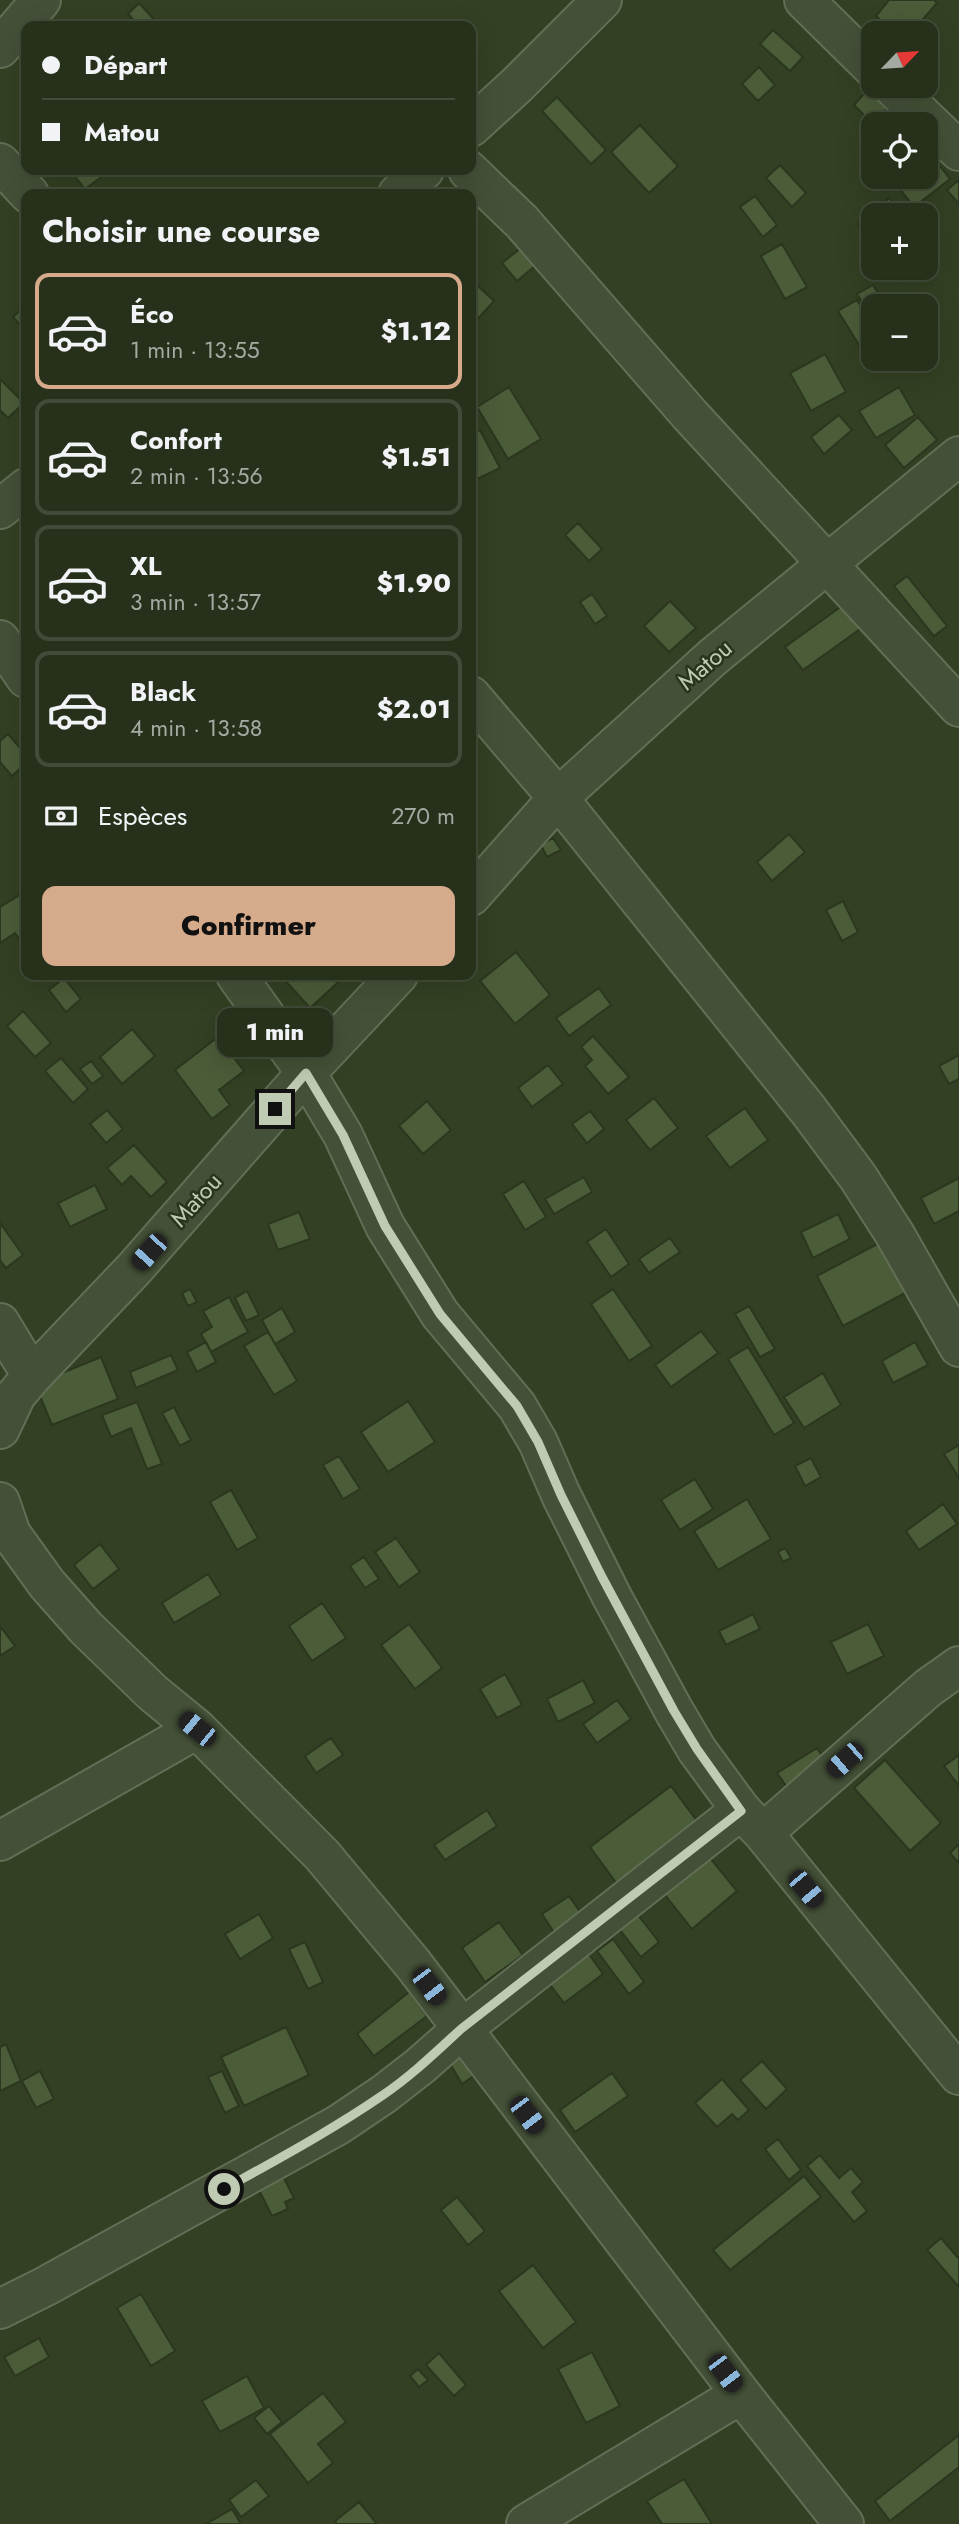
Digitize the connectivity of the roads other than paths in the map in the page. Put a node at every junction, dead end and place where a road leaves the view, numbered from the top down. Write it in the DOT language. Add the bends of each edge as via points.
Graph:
graph roads {
  1 [pos="41,0"];
  2 [pos="601,0"];
  3 [pos="804,0"];
  4 [pos="23,21"];
  5 [pos="21,23"];
  6 [pos="0,48"];
  7 [pos="861,56"];
  8 [pos="904,98"];
  9 [pos="476,122"];
  10 [pos="959,151"];
  11 [pos="0,163"];
  12 [pos="419,175"];
  13 [pos="473,175"];
  14 [pos="24,189"];
  15 [pos="403,189"];
  16 [pos="959,456"];
  17 [pos="21,492"];
  18 [pos="0,509"];
  19 [pos="827,565"];
  20 [pos="0,640"];
  21 [pos="21,671"];
  22 [pos="476,702"];
  23 [pos="959,707"];
  24 [pos="558,798"];
  25 [pos="476,890"];
  26 [pos="240,980"];
  27 [pos="393,980"];
  28 [pos="306,1073"];
  29 [pos="0,1323"];
  30 [pos="959,1347"];
  31 [pos="32,1376"];
  32 [pos="0,1429"];
  33 [pos="0,1502"];
  34 [pos="959,1666"];
  35 [pos="197,1729"];
  36 [pos="752,1821"];
  37 [pos="0,1840"];
  38 [pos="461,2029"];
  39 [pos="959,2075"];
  40 [pos="0,2309"];
  41 [pos="741,2394"];
  42 [pos="526,2524"];
  43 [pos="844,2524"];
  1 -- 4 [label="street"];
  2 -- 9 [label="street"];
  3 -- 7 [label="street"];
  5 -- 6 [label="street"];
  8 -- 10 [label="street"];
  11 -- 14 [label="street"];
  12 -- 15 [label="street"];
  13 -- 19 [label="street" via="522,222"];
  16 -- 19 [label="street, Matou"];
  17 -- 18 [label="street"];
  19 -- 23 [label="street"];
  19 -- 24 [label="street, Matou" via="713,657"];
  20 -- 21 [label="street"];
  22 -- 24 [label="street"];
  24 -- 25 [label="street, Matou"];
  24 -- 30 [label="street" via="810,1111 894,1233"];
  26 -- 28 [label="street"];
  27 -- 28 [label="street, Matou"];
  28 -- 31 [label="street, Matou" via="133,1270"];
  28 -- 36 [label="street" via="343,1135 385,1226 440,1314 517,1406 674,1711"];
  29 -- 31 [label="street"];
  31 -- 32 [label="street, Matou" via="16,1395"];
  33 -- 35 [label="street" via="11,1534 47,1584 153,1693"];
  34 -- 36 [label="street"];
  35 -- 37 [label="street"];
  35 -- 38 [label="street" via="322,1855"];
  36 -- 38 [label="street"];
  36 -- 39 [label="street"];
  38 -- 40 [label="street" via="411,2073 338,2124"];
  38 -- 41 [label="street"];
  41 -- 42 [label="street"];
  41 -- 43 [label="street"];
}
